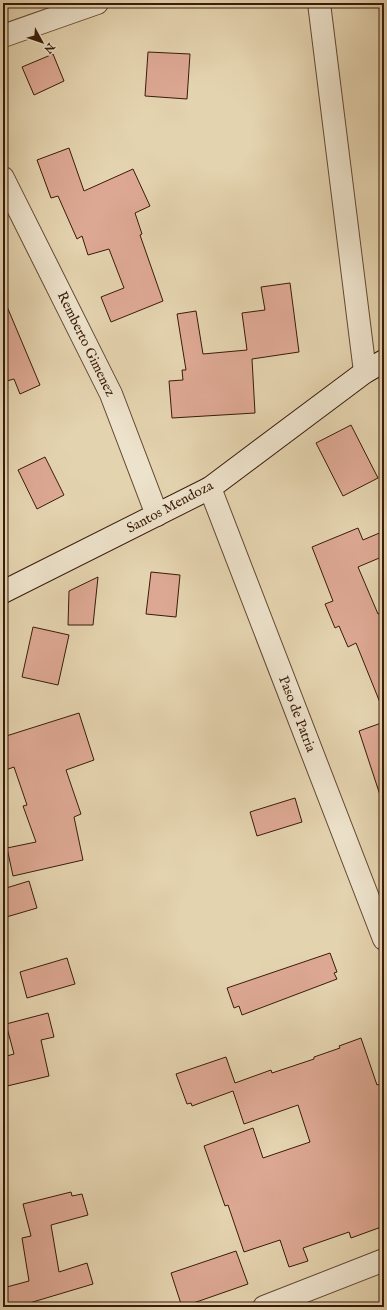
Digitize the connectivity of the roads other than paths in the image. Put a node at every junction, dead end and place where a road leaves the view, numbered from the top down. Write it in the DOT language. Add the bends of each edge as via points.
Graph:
graph roads {
  1 [pos="97,3"];
  2 [pos="319,3"];
  3 [pos="3,36"];
  4 [pos="3,178"];
  5 [pos="384,360"];
  6 [pos="365,372"];
  7 [pos="210,488"];
  8 [pos="157,515"];
  9 [pos="3,592"];
  10 [pos="384,939"];
  11 [pos="384,1260"];
  12 [pos="264,1307"];
  1 -- 3 [label="street"];
  2 -- 6 [label="street"];
  4 -- 8 [label="street, Remberto Gimenez" via="111,394"];
  5 -- 6 [label="street, Santos Mendoza"];
  6 -- 7 [label="street, Santos Mendoza"];
  7 -- 8 [label="street, Santos Mendoza"];
  7 -- 10 [label="street, Paso de Patria"];
  8 -- 9 [label="street, Santos Mendoza"];
  11 -- 12 [label="street"];
}
